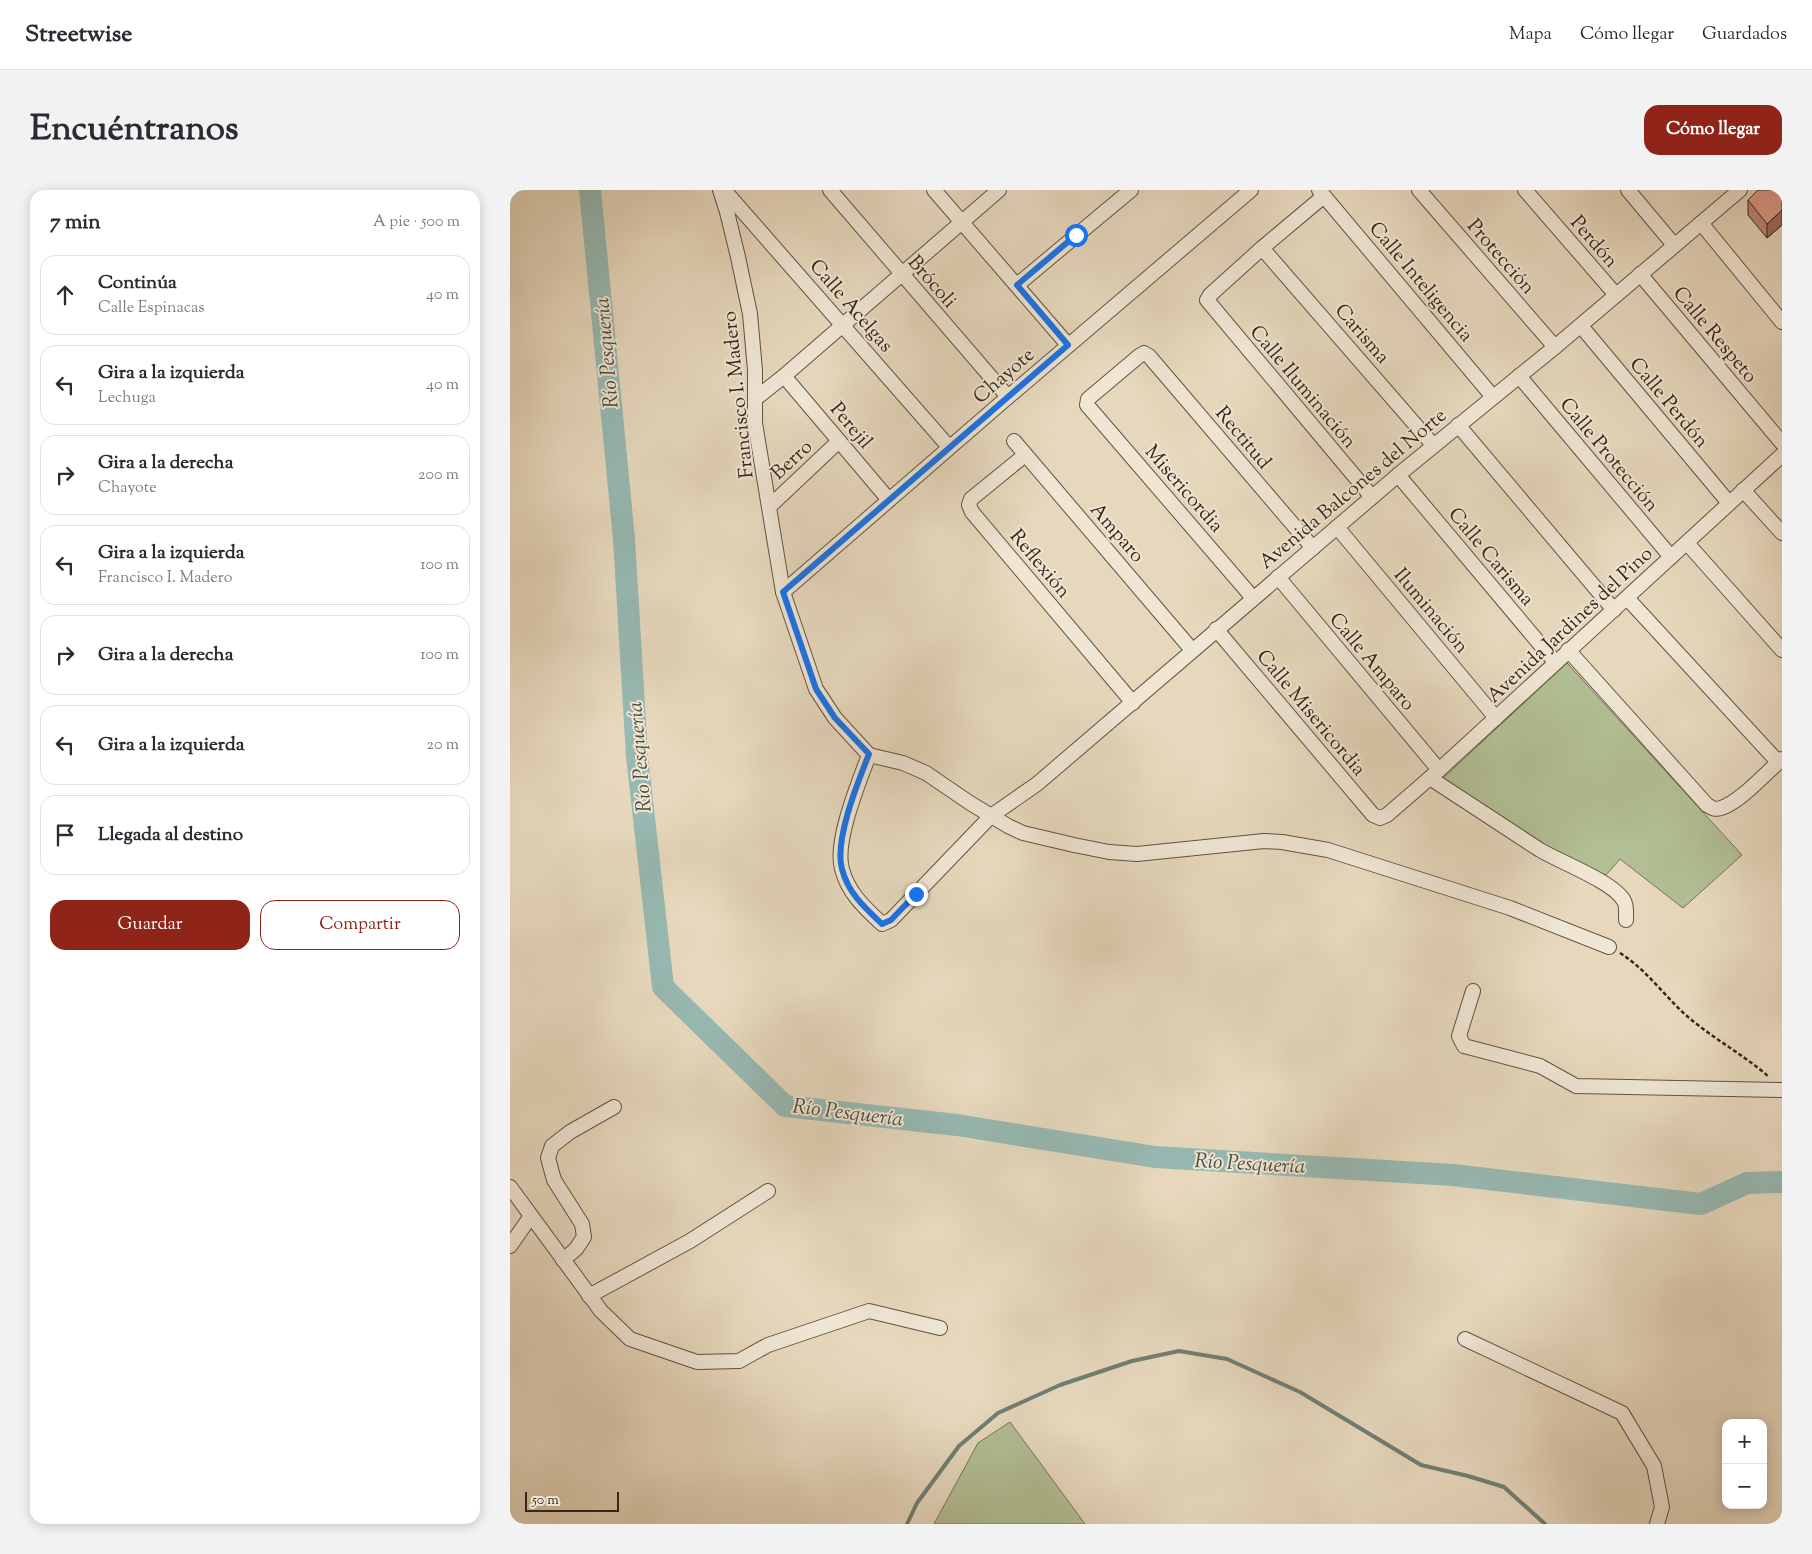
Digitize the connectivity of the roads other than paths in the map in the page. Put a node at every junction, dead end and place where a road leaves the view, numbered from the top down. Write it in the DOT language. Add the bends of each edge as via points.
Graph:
graph roads {
  1 [pos="720,190"];
  2 [pos="724,190"];
  3 [pos="830,190"];
  4 [pos="934,190"];
  5 [pos="999,190"];
  6 [pos="1131,190"];
  7 [pos="1252,190"];
  8 [pos="1419,190"];
  9 [pos="1525,190"];
  10 [pos="1628,190"];
  11 [pos="1734,192"];
  12 [pos="1322,193"];
  13 [pos="962,222"];
  14 [pos="1701,223"];
  15 [pos="1674,245"];
  16 [pos="1262,248"];
  17 [pos="901,274"];
  18 [pos="1640,274"];
  19 [pos="1017,285"];
  20 [pos="1616,295"];
  21 [pos="1782,322"];
  22 [pos="842,325"];
  23 [pos="1581,326"];
  24 [pos="1068,345"];
  25 [pos="1555,347"];
  26 [pos="1144,354"];
  27 [pos="784,376"];
  28 [pos="1519,376"];
  29 [pos="1008,397"];
  30 [pos="1493,397"];
  31 [pos="754,399"];
  32 [pos="1458,425"];
  33 [pos="839,441"];
  34 [pos="1014,441"];
  35 [pos="1782,443"];
  36 [pos="1433,445"];
  37 [pos="949,447"];
  38 [pos="1025,455"];
  39 [pos="1782,455"];
  40 [pos="1398,475"];
  41 [pos="1743,490"];
  42 [pos="1372,497"];
  43 [pos="889,500"];
  44 [pos="1729,503"];
  45 [pos="770,506"];
  46 [pos="1337,527"];
  47 [pos="1782,533"];
  48 [pos="1687,543"];
  49 [pos="1313,548"];
  50 [pos="1672,557"];
  51 [pos="1278,578"];
  52 [pos="783,592"];
  53 [pos="1254,598"];
  54 [pos="1627,598"];
  55 [pos="1614,610"];
  56 [pos="1216,629"];
  57 [pos="1192,650"];
  58 [pos="1568,650"];
  59 [pos="1782,650"];
  60 [pos="1555,662"];
  61 [pos="1133,703"];
  62 [pos="1496,718"];
  63 [pos="869,754"];
  64 [pos="1780,761"];
  65 [pos="1434,774"];
  66 [pos="991,816"];
  67 [pos="1380,818"];
  68 [pos="1626,920"];
  69 [pos="1609,947"];
  70 [pos="1473,991"];
  71 [pos="1778,1086"];
  72 [pos="614,1107"];
  73 [pos="510,1187"];
  74 [pos="768,1191"];
  75 [pos="531,1216"];
  76 [pos="510,1246"];
  77 [pos="563,1260"];
  78 [pos="589,1296"];
  79 [pos="940,1328"];
  80 [pos="1465,1339"];
  81 [pos="1658,1524"];
  1 -- 31 [label="street, Francisco I. Madero" via="750,314"];
  2 -- 22 [label="street, Calle Acelgas"];
  3 -- 17 [label="street, Brócoli"];
  4 -- 13 [label="street"];
  5 -- 13 [label="street"];
  6 -- 19 [label="street"];
  7 -- 24 [label="street, Chayote"];
  8 -- 25 [label="street, Protección"];
  9 -- 20 [label="street, Perdón"];
  10 -- 15 [label="street"];
  11 -- 14 [label="street, Avenida Balcones del Norte"];
  12 -- 16 [label="street"];
  12 -- 30 [label="street, Calle Inteligencia"];
  13 -- 17 [label="street"];
  13 -- 19 [label="street"];
  14 -- 15 [label="street, Avenida Balcones del Norte"];
  14 -- 21 [label="street"];
  15 -- 18 [label="street, Avenida Balcones del Norte"];
  16 -- 36 [label="street, Carisma"];
  16 -- 42 [label="street, Calle Iluminación" via="1207,300"];
  17 -- 22 [label="street"];
  17 -- 29 [label="street, Brócoli"];
  18 -- 20 [label="street, Avenida Balcones del Norte"];
  18 -- 35 [label="street, Calle Respeto"];
  19 -- 24 [label="street"];
  20 -- 23 [label="street, Avenida Balcones del Norte"];
  22 -- 27 [label="street"];
  22 -- 37 [label="street, Calle Acelgas"];
  23 -- 25 [label="street, Avenida Balcones del Norte"];
  23 -- 44 [label="street, Calle Perdón"];
  24 -- 29 [label="street, Chayote"];
  25 -- 28 [label="street, Avenida Balcones del Norte"];
  26 -- 49 [label="street, Rectitud"];
  26 -- 53 [label="street, Misericordia" via="1088,399 1087,405"];
  27 -- 31 [label="street"];
  27 -- 33 [label="street, Perejil"];
  28 -- 30 [label="street, Avenida Balcones del Norte"];
  28 -- 50 [label="street, Calle Protección"];
  29 -- 37 [label="street, Chayote"];
  30 -- 32 [label="street, Avenida Balcones del Norte"];
  31 -- 45 [label="street, Francisco I. Madero"];
  32 -- 36 [label="street, Avenida Balcones del Norte"];
  32 -- 55 [label="street"];
  33 -- 43 [label="street, Perejil"];
  33 -- 45 [label="street, Berro"];
  34 -- 38 [label="street, Amparo"];
  36 -- 40 [label="street, Avenida Balcones del Norte"];
  37 -- 43 [label="street, Chayote"];
  38 -- 57 [label="street, Amparo"];
  38 -- 61 [label="street, Reflexión" via="971,499 972,512"];
  39 -- 41 [label="street, Avenida Jardines del Pino"];
  40 -- 42 [label="street, Avenida Balcones del Norte"];
  40 -- 60 [label="street, Calle Carisma"];
  41 -- 44 [label="street, Avenida Jardines del Pino"];
  41 -- 47 [label="street"];
  42 -- 46 [label="street, Avenida Balcones del Norte"];
  43 -- 52 [label="street, Chayote"];
  44 -- 48 [label="street, Avenida Jardines del Pino"];
  45 -- 52 [label="street, Francisco I. Madero"];
  46 -- 49 [label="street, Avenida Balcones del Norte"];
  46 -- 62 [label="street, Iluminación"];
  48 -- 50 [label="street, Avenida Jardines del Pino"];
  48 -- 59 [label="street"];
  49 -- 51 [label="street, Avenida Balcones del Norte"];
  50 -- 54 [label="street, Avenida Jardines del Pino"];
  51 -- 53 [label="street, Avenida Balcones del Norte"];
  51 -- 65 [label="street, Calle Amparo"];
  52 -- 63 [label="street, Francisco I. Madero" via="816,689 835,718"];
  53 -- 56 [label="street, Avenida Balcones del Norte"];
  54 -- 55 [label="street, Avenida Jardines del Pino"];
  54 -- 64 [label="street"];
  55 -- 58 [label="street, Avenida Jardines del Pino"];
  56 -- 57 [label="street, Avenida Balcones del Norte"];
  56 -- 67 [label="street, Calle Misericordia" via="1373,814"];
  57 -- 61 [label="street, Avenida Balcones del Norte"];
  58 -- 60 [label="street, Avenida Jardines del Pino"];
  58 -- 64 [label="street" via="1713,809 1732,802"];
  60 -- 62 [label="street, Avenida Jardines del Pino"];
  61 -- 66 [label="street, Avenida Balcones del Norte" via="1037,784"];
  62 -- 65 [label="street, Avenida Jardines del Pino"];
  63 -- 66 [label="street" via="926,773"];
  63 -- 66 [label="street, Avenida Balcones del Norte" via="847,818 841,844 841,868 861,906 882,924 891,920"];
  65 -- 67 [label="street, Avenida Jardines del Pino"];
  65 -- 68 [label="street, Calle Amparo" via="1548,855 1593,876 1619,894 1625,902"];
  66 -- 69 [label="street" via="1023,833 1109,852 1137,854 1264,841 1328,850 1510,908"];
  70 -- 71 [label="street" via="1459,1036 1464,1046 1540,1066 1576,1086"];
  72 -- 77 [label="street" via="552,1146 548,1158 554,1180 582,1224 584,1237"];
  73 -- 75 [label="street"];
  74 -- 78 [label="street" via="690,1242"];
  75 -- 76 [label="street"];
  75 -- 77 [label="street"];
  77 -- 78 [label="street"];
  78 -- 79 [label="street" via="630,1339 697,1362 739,1361 768,1345 869,1311"];
  80 -- 81 [label="street" via="1622,1413 1654,1466 1662,1507"];
}
